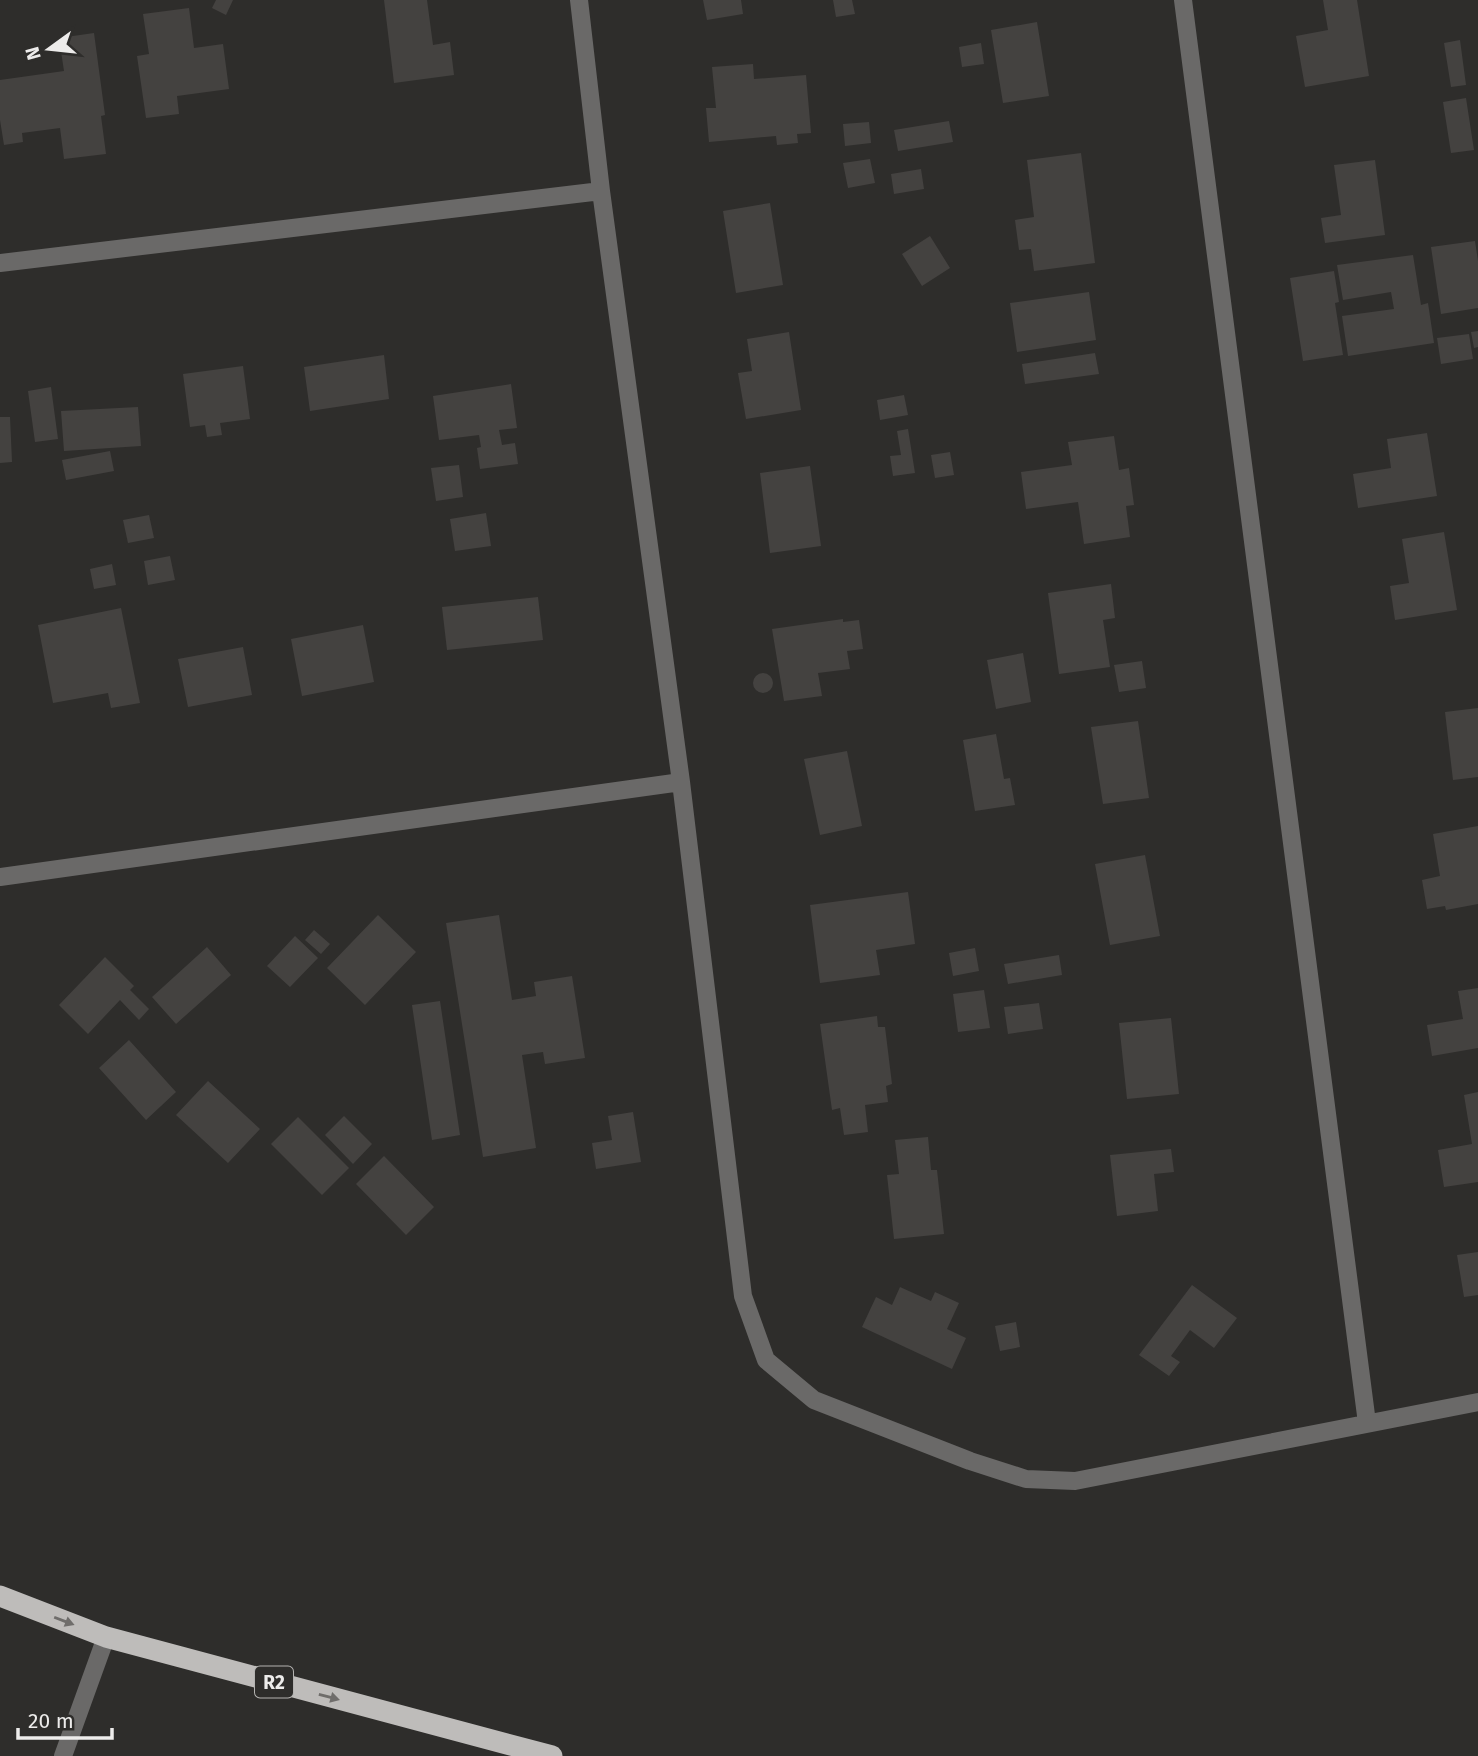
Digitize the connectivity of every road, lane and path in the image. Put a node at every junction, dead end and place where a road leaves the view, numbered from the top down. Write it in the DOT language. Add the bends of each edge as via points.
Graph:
graph roads {
  1 [pos="579,0"];
  2 [pos="1183,0"];
  3 [pos="601,191"];
  4 [pos="0,263"];
  5 [pos="681,782"];
  6 [pos="0,877"];
  7 [pos="1478,1402"];
  8 [pos="1367,1423"];
  9 [pos="0,1596"];
  10 [pos="106,1637"];
  11 [pos="64,1756"];
  12 [pos="552,1756"];
  1 -- 3 [label="street"];
  2 -- 8 [label="street"];
  3 -- 4 [label="street"];
  3 -- 5 [label="street"];
  5 -- 6 [label="street"];
  5 -- 8 [label="street" via="743,1296 766,1360 814,1399 1026,1479 1075,1481"];
  7 -- 8 [label="street"];
  9 -- 10 [label="highway, R2, one-way"];
  10 -- 11 [label="street"];
  10 -- 12 [label="highway, R2, one-way"];
}
